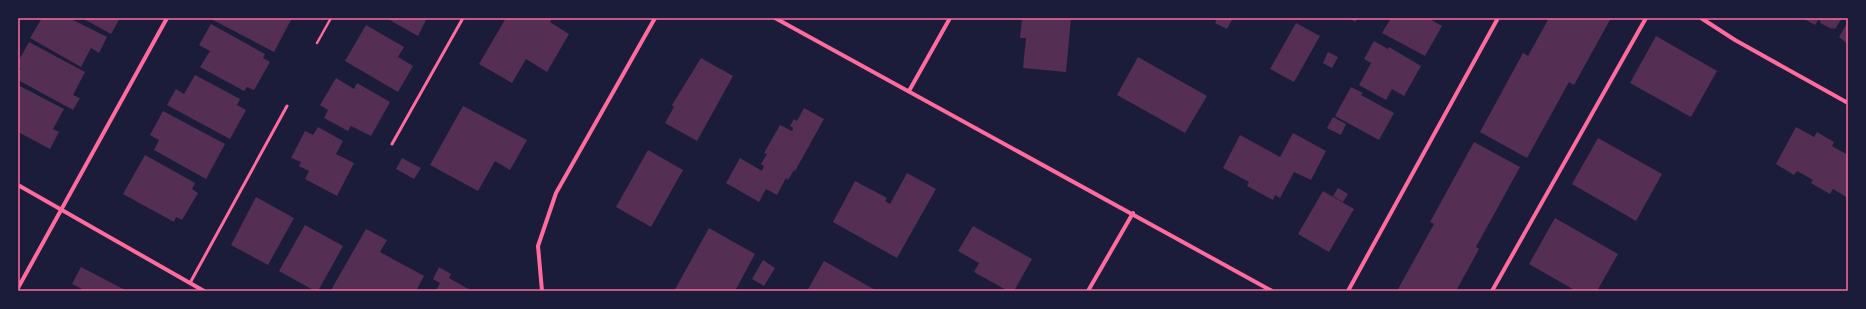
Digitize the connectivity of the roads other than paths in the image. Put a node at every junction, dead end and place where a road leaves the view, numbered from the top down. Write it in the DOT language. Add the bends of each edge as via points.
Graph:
graph roads {
  1 [pos="167,18"];
  2 [pos="463,18"];
  3 [pos="654,18"];
  4 [pos="775,18"];
  5 [pos="950,18"];
  6 [pos="1498,18"];
  7 [pos="1646,18"];
  8 [pos="1701,18"];
  9 [pos="909,91"];
  10 [pos="1848,102"];
  11 [pos="287,106"];
  12 [pos="392,144"];
  13 [pos="18,185"];
  14 [pos="61,209"];
  15 [pos="1133,213"];
  16 [pos="190,283"];
  17 [pos="18,288"];
  18 [pos="204,291"];
  19 [pos="542,291"];
  20 [pos="1088,291"];
  21 [pos="1272,291"];
  22 [pos="1348,291"];
  23 [pos="1492,291"];
  1 -- 14 [label="street"];
  2 -- 12 [label="lane"];
  3 -- 19 [label="street" via="556,193 538,246"];
  4 -- 9 [label="street"];
  5 -- 9 [label="street"];
  6 -- 22 [label="street"];
  7 -- 23 [label="street"];
  8 -- 10 [label="street" via="1735,40"];
  9 -- 15 [label="street"];
  11 -- 16 [label="lane"];
  13 -- 14 [label="street"];
  14 -- 16 [label="street"];
  14 -- 17 [label="street"];
  15 -- 20 [label="street"];
  15 -- 21 [label="street"];
  16 -- 18 [label="street"];
}
